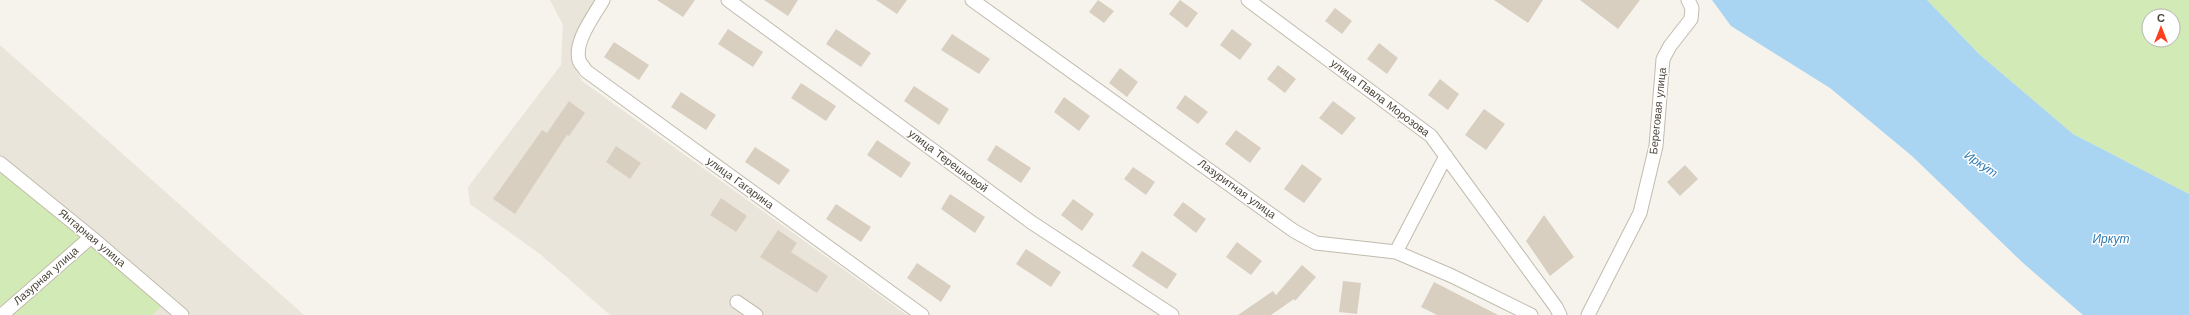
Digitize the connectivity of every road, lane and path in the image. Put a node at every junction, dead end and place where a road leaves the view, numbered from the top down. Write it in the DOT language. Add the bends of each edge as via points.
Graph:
graph roads {
  1 [pos="603,0"];
  2 [pos="728,0"];
  3 [pos="972,0"];
  4 [pos="1248,0"];
  5 [pos="1688,0"];
  6 [pos="1446,156"];
  7 [pos="0,163"];
  8 [pos="91,236"];
  9 [pos="1396,252"];
  10 [pos="737,302"];
  11 [pos="2,315"];
  12 [pos="182,315"];
  13 [pos="756,315"];
  14 [pos="922,315"];
  15 [pos="1172,315"];
  16 [pos="1531,315"];
  17 [pos="1560,315"];
  18 [pos="1588,315"];
  1 -- 14 [label="street, улица Гагарина" via="581,40 578,52 579,61 586,71"];
  2 -- 15 [label="street, улица Терешковой" via="1031,222"];
  3 -- 9 [label="street, Лазуритная улица" via="1294,231 1316,243"];
  4 -- 6 [label="street, улица Павла Морозова" via="1431,136"];
  5 -- 18 [label="street, Береговая улица" via="1692,8 1691,19 1663,59 1656,146 1640,213"];
  6 -- 9 [label="street"];
  6 -- 17 [label="street, улица Павла Морозова"];
  7 -- 8 [label="street, Янтарная улица"];
  8 -- 11 [label="street, Лазурная улица"];
  8 -- 12 [label="street, Янтарная улица"];
  9 -- 16 [label="street, Лазуритная улица"];
  10 -- 13 [label="street"];
}
